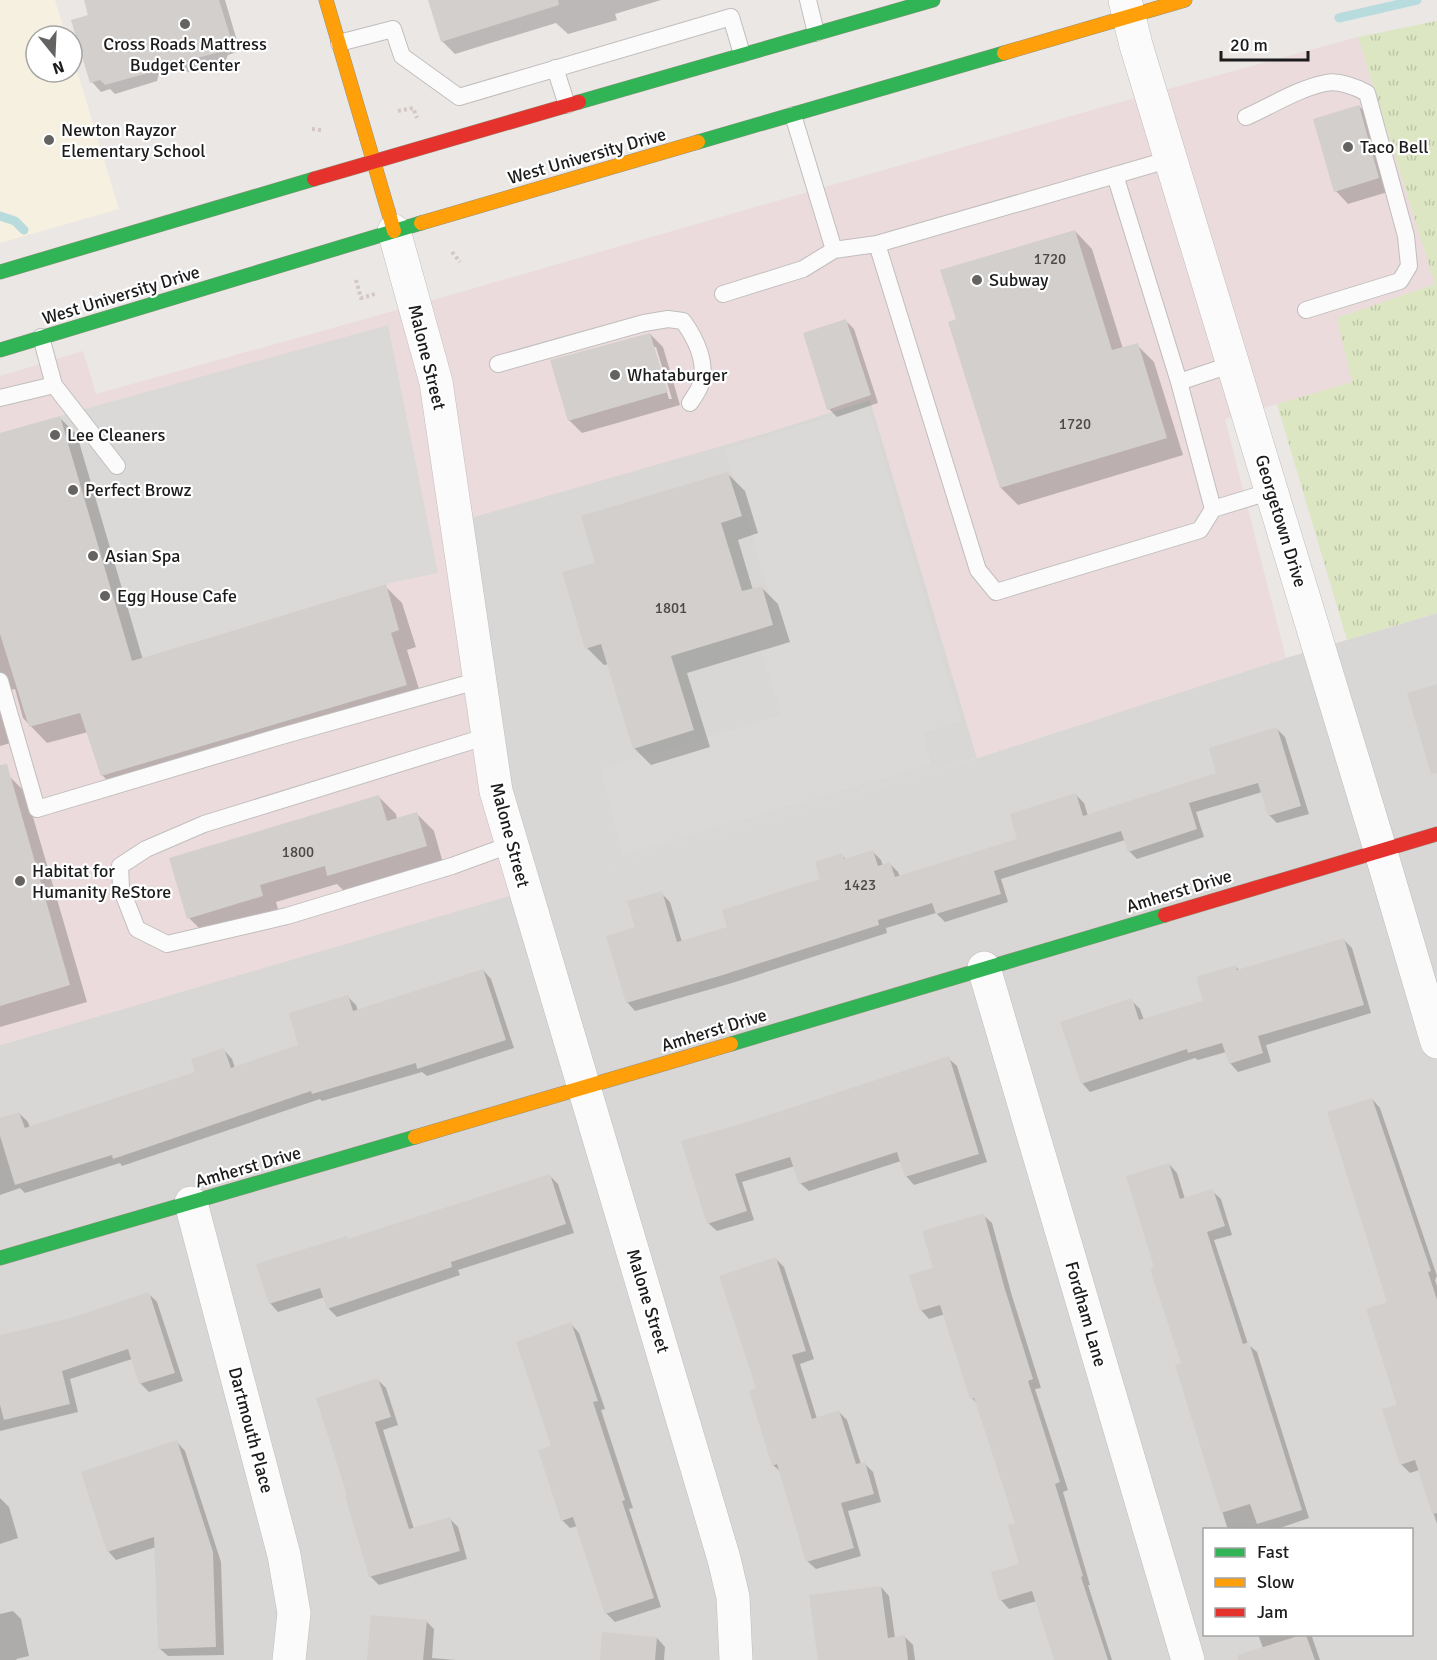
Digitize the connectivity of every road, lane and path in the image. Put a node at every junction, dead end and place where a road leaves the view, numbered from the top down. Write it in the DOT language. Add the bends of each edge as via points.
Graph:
graph roads {
  1 [pos="326,0"];
  2 [pos="808,0"];
  3 [pos="1185,0"];
  4 [pos="922,1"];
  5 [pos="1126,9"];
  6 [pos="816,33"];
  7 [pos="339,43"];
  8 [pos="742,54"];
  9 [pos="555,68"];
  10 [pos="567,105"];
  11 [pos="398,111"];
  12 [pos="794,115"];
  13 [pos="1246,117"];
  14 [pos="418,121"];
  15 [pos="312,129"];
  16 [pos="321,130"];
  17 [pos="1171,159"];
  18 [pos="373,162"];
  19 [pos="1115,175"];
  20 [pos="394,231"];
  21 [pos="877,244"];
  22 [pos="834,250"];
  23 [pos="452,252"];
  24 [pos="460,262"];
  25 [pos="0,272"];
  26 [pos="356,280"];
  27 [pos="375,294"];
  28 [pos="723,294"];
  29 [pos="1306,310"];
  30 [pos="42,337"];
  31 [pos="0,350"];
  32 [pos="498,364"];
  33 [pos="1233,364"];
  34 [pos="1179,382"];
  35 [pos="54,384"];
  36 [pos="0,398"];
  37 [pos="690,404"];
  38 [pos="117,466"];
  39 [pos="1272,491"];
  40 [pos="1213,509"];
  41 [pos="480,680"];
  42 [pos="0,681"];
  43 [pos="488,736"];
  44 [pos="1437,834"];
  45 [pos="512,844"];
  46 [pos="1380,849"];
  47 [pos="984,968"];
  48 [pos="1437,1042"];
  49 [pos="584,1088"];
  50 [pos="191,1203"];
  51 [pos="0,1258"];
  52 [pos="289,1660"];
  53 [pos="736,1660"];
  54 [pos="1188,1660"];
  1 -- 7 [label="main road, Malone Street"];
  2 -- 6 [label="lane"];
  3 -- 5 [label="main road, West University Drive"];
  4 -- 6 [label="main road"];
  5 -- 12 [label="main road, West University Drive"];
  5 -- 17 [label="street, Georgetown Drive"];
  6 -- 8 [label="main road"];
  7 -- 9 [label="lane" via="393,29 402,56 459,97"];
  7 -- 18 [label="main road, Malone Street"];
  8 -- 9 [label="lane" via="731,17"];
  8 -- 10 [label="main road"];
  9 -- 10 [label="lane"];
  10 -- 18 [label="main road"];
  11 -- 14 [label="path" via="413,108"];
  12 -- 20 [label="main road, West University Drive"];
  12 -- 22 [label="lane"];
  13 -- 29 [label="lane" via="1328,82 1367,93 1406,236 1409,266 1400,281"];
  15 -- 16 [label="path"];
  17 -- 19 [label="lane"];
  17 -- 33 [label="street, Georgetown Drive"];
  18 -- 20 [label="main road, Malone Street"];
  18 -- 25 [label="main road"];
  19 -- 21 [label="lane"];
  19 -- 34 [label="lane"];
  20 -- 30 [label="main road, West University Drive"];
  20 -- 41 [label="street, Malone Street" via="436,382"];
  21 -- 22 [label="lane"];
  21 -- 40 [label="lane" via="978,570 996,592 1200,530"];
  22 -- 28 [label="lane" via="803,269"];
  23 -- 24 [label="path"];
  26 -- 27 [label="path" via="361,298"];
  30 -- 31 [label="main road, West University Drive"];
  30 -- 35 [label="lane"];
  32 -- 37 [label="lane" via="644,323 683,321 696,340 702,369 700,386"];
  33 -- 34 [label="lane"];
  33 -- 39 [label="street, Georgetown Drive"];
  34 -- 40 [label="lane"];
  35 -- 36 [label="lane"];
  35 -- 38 [label="lane"];
  39 -- 40 [label="lane"];
  39 -- 46 [label="street, Georgetown Drive"];
  41 -- 42 [label="lane" via="37,809"];
  41 -- 43 [label="street, Malone Street"];
  43 -- 45 [label="street, Malone Street" via="496,792"];
  43 -- 45 [label="lane" via="204,824 146,849 120,866 121,888 137,929 166,944 287,916"];
  44 -- 46 [label="main road, Amherst Drive"];
  45 -- 49 [label="street, Malone Street"];
  46 -- 47 [label="main road, Amherst Drive"];
  46 -- 48 [label="street, Georgetown Drive"];
  47 -- 49 [label="main road, Amherst Drive"];
  47 -- 54 [label="street, Fordham Lane"];
  49 -- 50 [label="main road, Amherst Drive"];
  49 -- 53 [label="street, Malone Street" via="724,1559 733,1597"];
  50 -- 51 [label="main road, Amherst Drive"];
  50 -- 52 [label="street, Dartmouth Place" via="284,1555 294,1613"];
}
